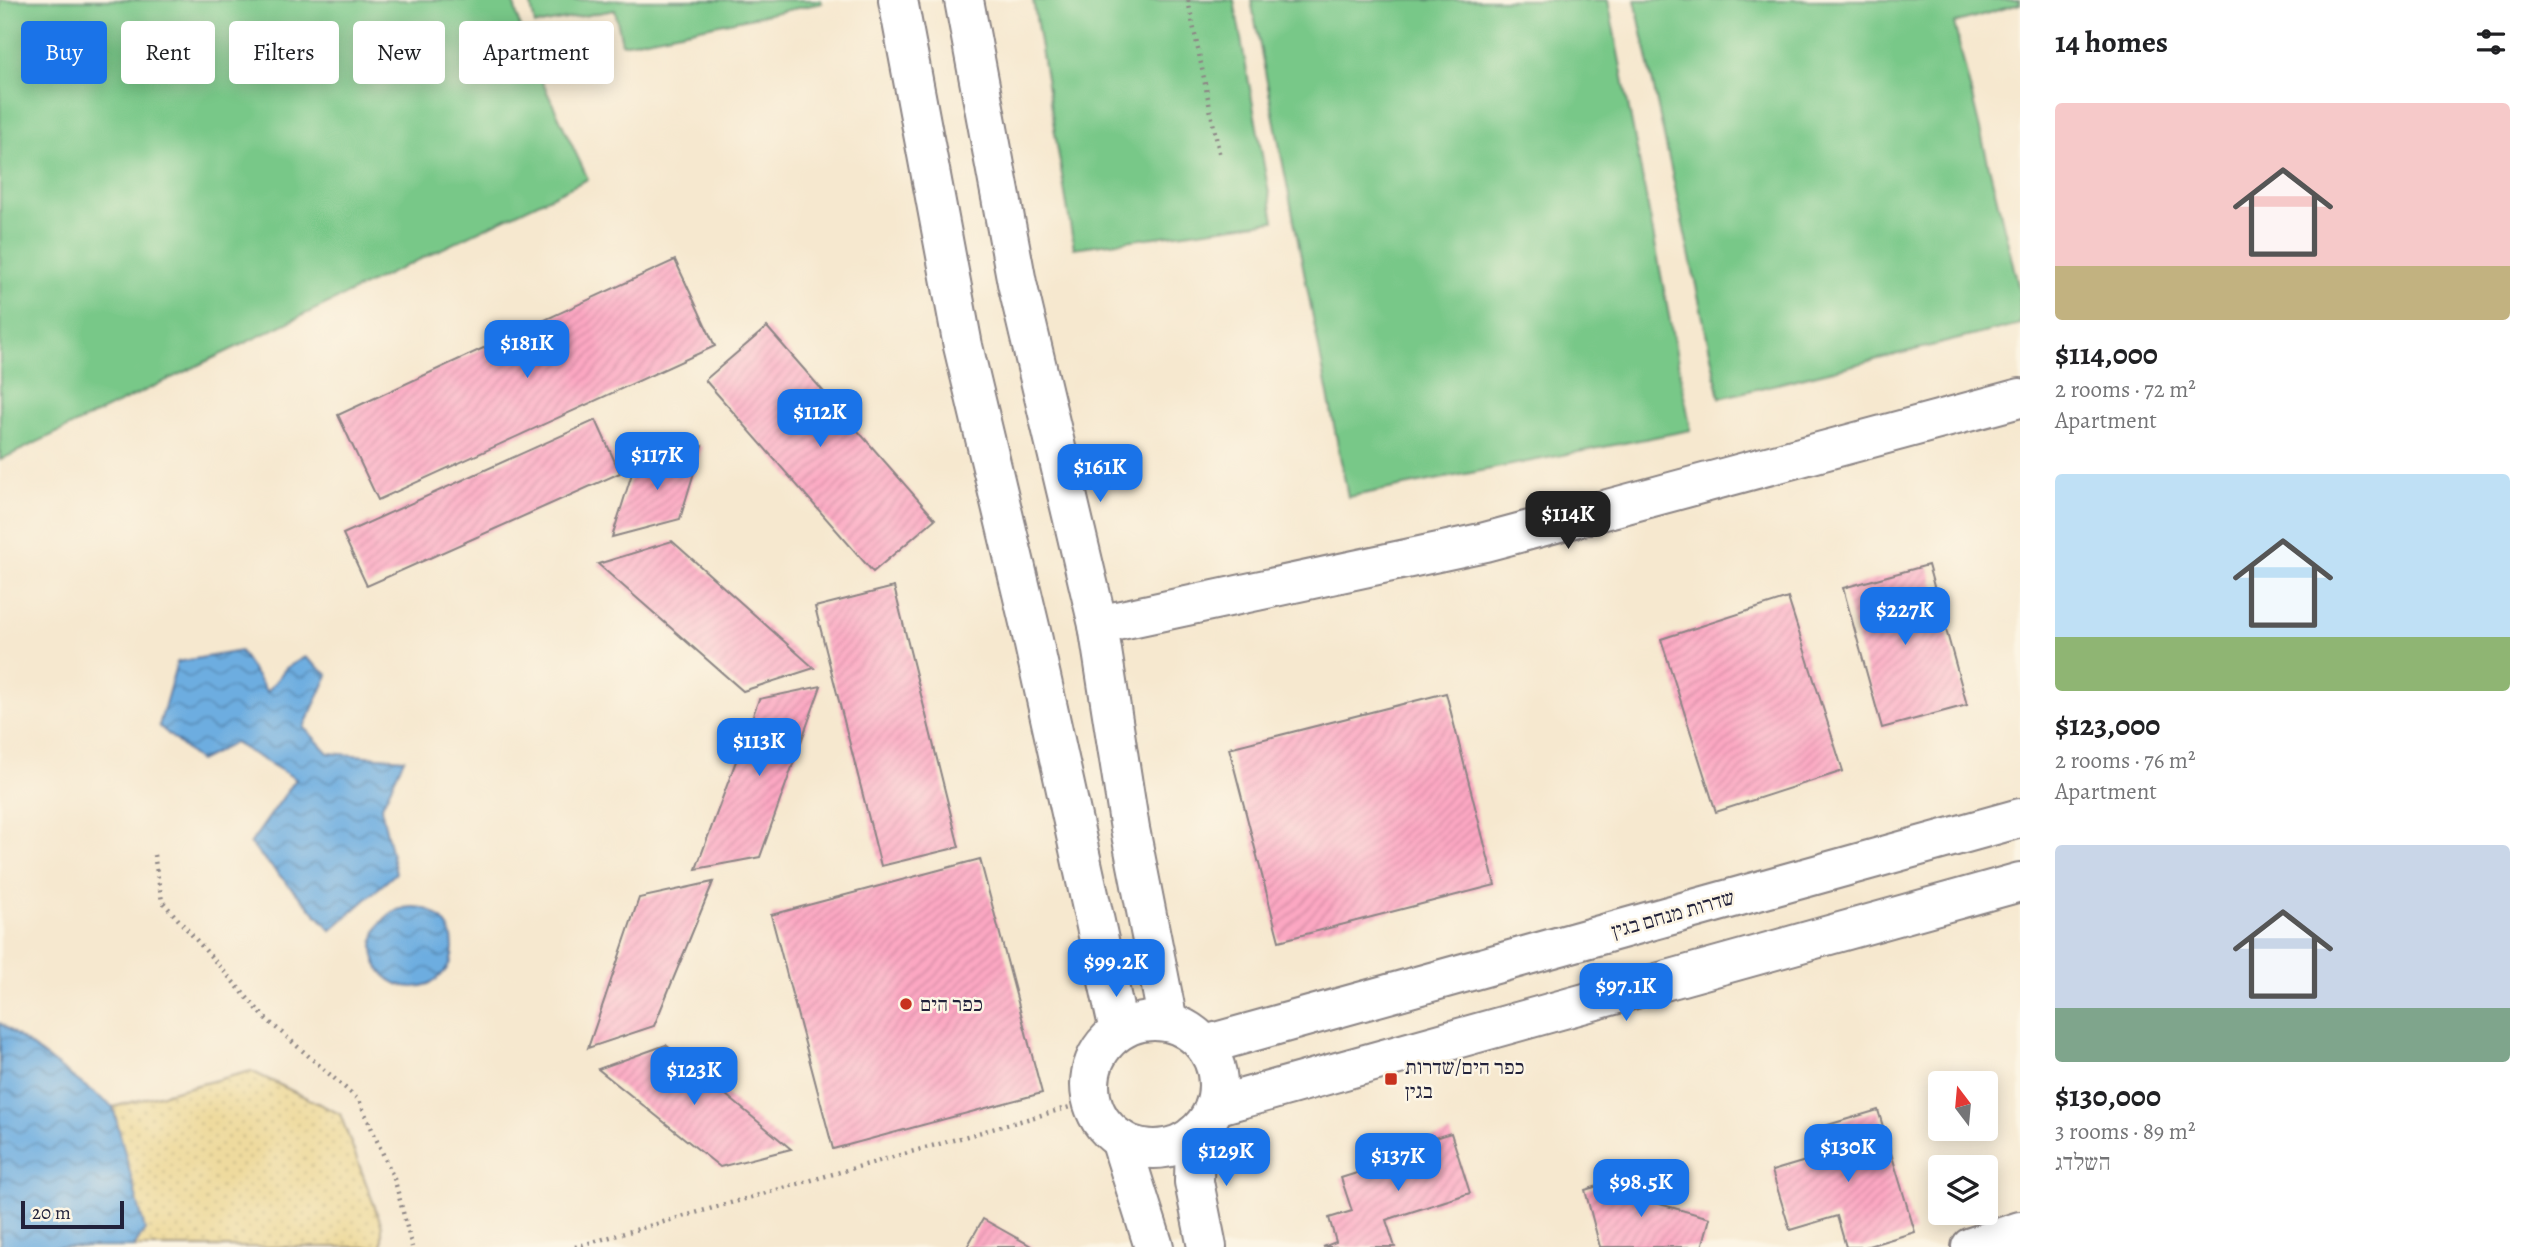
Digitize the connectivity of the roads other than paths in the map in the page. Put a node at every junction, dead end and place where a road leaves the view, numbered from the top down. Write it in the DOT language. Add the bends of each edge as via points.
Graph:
graph roads {
  1 [pos="898,0"];
  2 [pos="964,0"];
  3 [pos="2020,398"];
  4 [pos="1098,625"];
  5 [pos="2020,818"];
  6 [pos="2020,882"];
  7 [pos="1168,1021"];
  8 [pos="1119,1031"];
  9 [pos="1205,1045"];
  10 [pos="1205,1120"];
  11 [pos="1120,1139"];
  12 [pos="2020,1231"];
  13 [pos="1154,1247"];
  14 [pos="1207,1247"];
  15 [pos="1971,1247"];
  1 -- 8 [label="street" via="963,346"];
  2 -- 4 [label="street" via="1017,283"];
  3 -- 4 [label="street" via="1485,542"];
  4 -- 7 [label="street" via="1130,829"];
  5 -- 9 [label="street, שדרות מנחם בגין"];
  6 -- 10 [label="street"];
  7 -- 8 [label="street" via="1134,1023"];
  7 -- 9 [label="street"];
  8 -- 11 [label="street" via="1094,1062 1090,1081 1091,1101 1099,1119"];
  9 -- 10 [label="street" via="1219,1084"];
  10 -- 11 [label="street" via="1164,1148 1147,1149"];
  10 -- 14 [label="street" via="1195,1182"];
  11 -- 13 [label="street"];
  12 -- 15 [label="street"];
}
